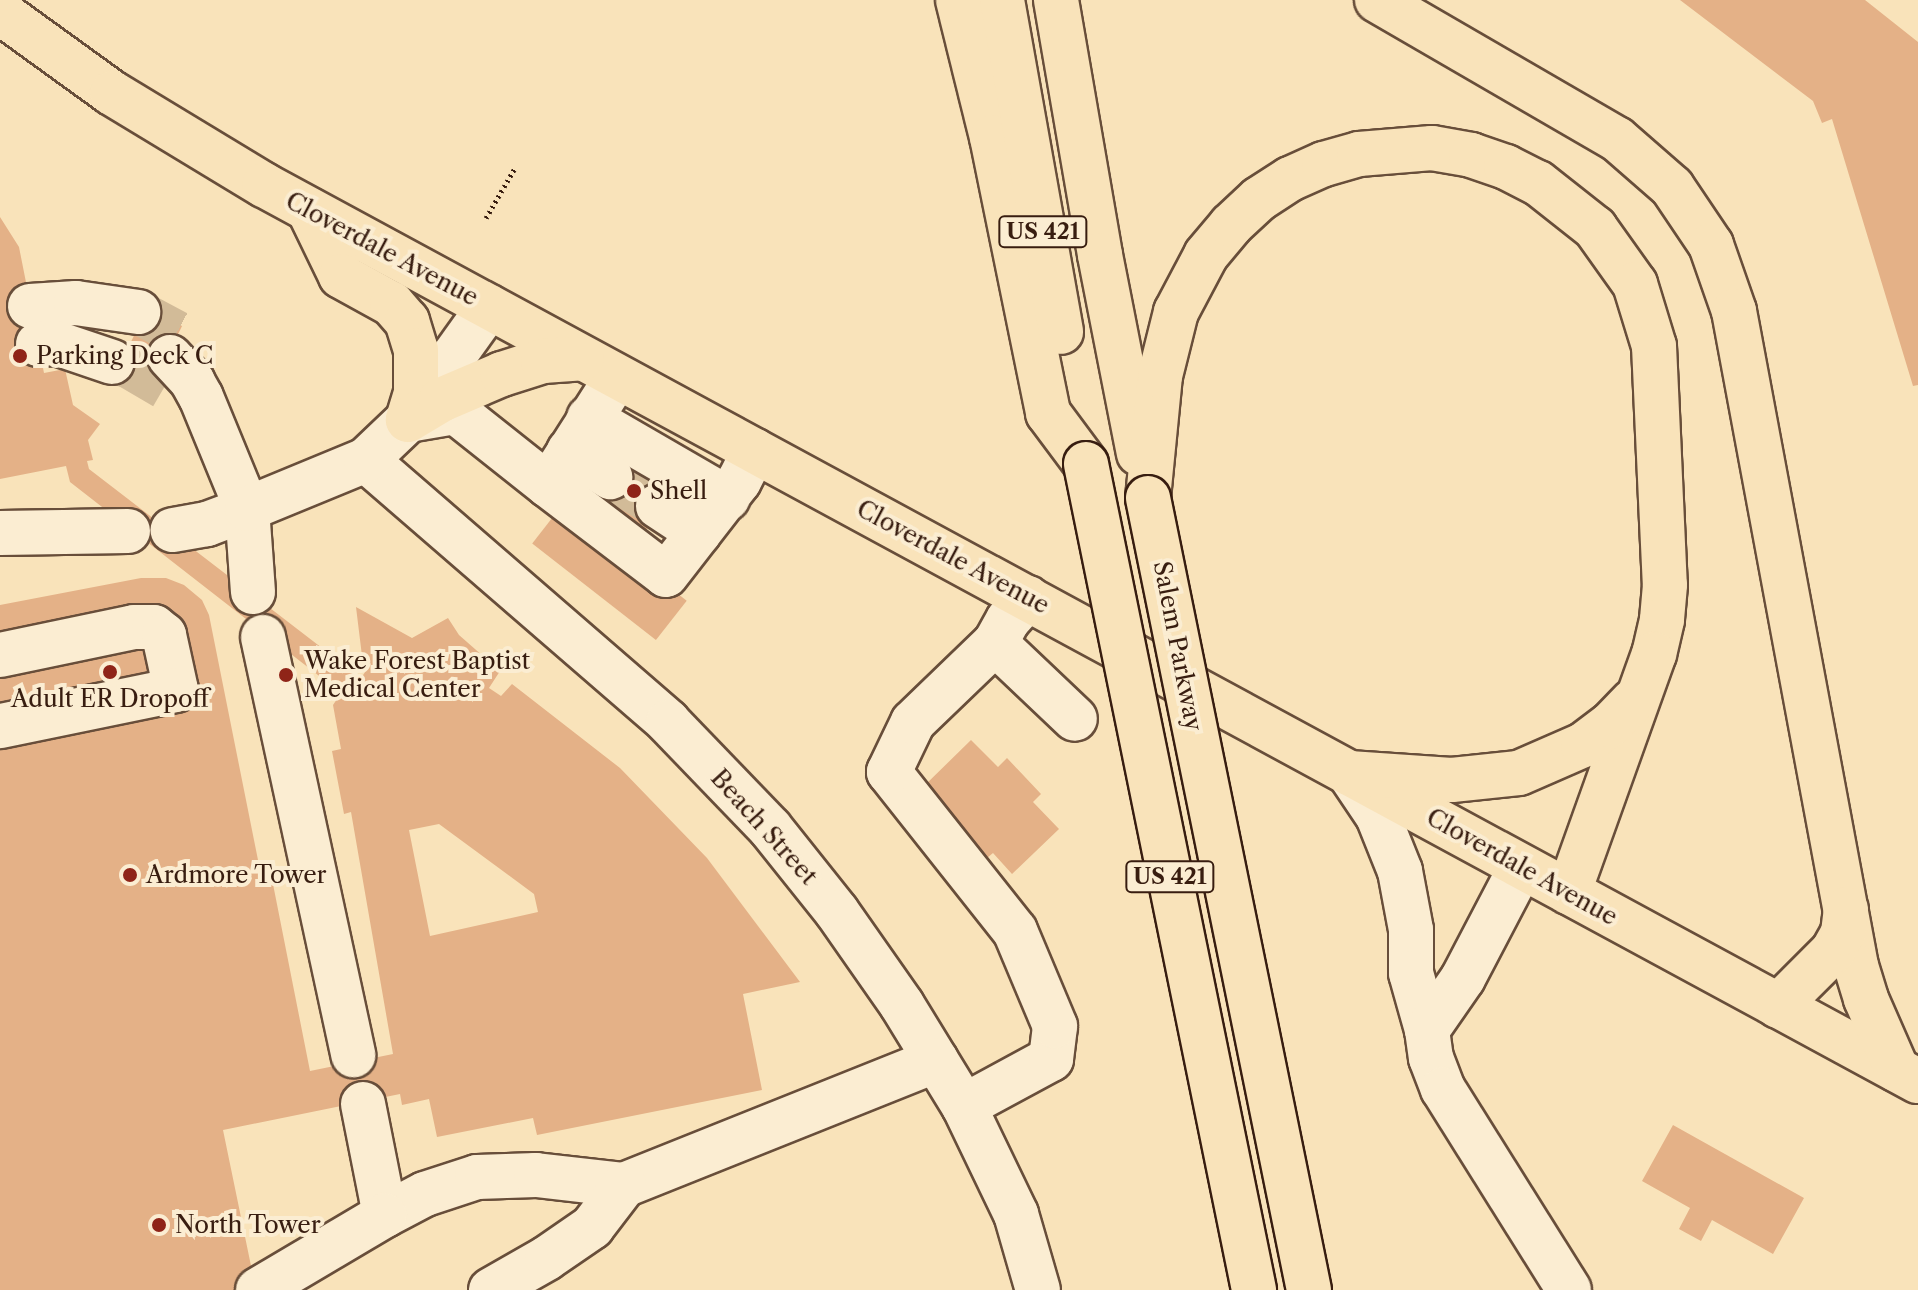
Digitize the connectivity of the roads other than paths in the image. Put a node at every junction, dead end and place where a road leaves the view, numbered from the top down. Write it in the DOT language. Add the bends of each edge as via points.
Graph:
graph roads {
  1 [pos="958,0"];
  2 [pos="1002,0"];
  3 [pos="1056,0"];
  4 [pos="1377,0"];
  5 [pos="0,12"];
  6 [pos="309,210"];
  7 [pos="489,307"];
  8 [pos="42,331"];
  9 [pos="125,337"];
  10 [pos="172,360"];
  11 [pos="600,368"];
  12 [pos="408,420"];
  13 [pos="568,451"];
  14 [pos="754,451"];
  15 [pos="366,460"];
  16 [pos="1086,464"];
  17 [pos="610,477"];
  18 [pos="727,498"];
  19 [pos="1148,498"];
  20 [pos="658,506"];
  21 [pos="247,509"];
  22 [pos="173,530"];
  23 [pos="128,531"];
  24 [pos="0,533"];
  25 [pos="699,533"];
  26 [pos="253,592"];
  27 [pos="1028,598"];
  28 [pos="263,637"];
  29 [pos="995,643"];
  30 [pos="0,655"];
  31 [pos="1640,693"];
  32 [pos="1075,719"];
  33 [pos="0,726"];
  34 [pos="1349,773"];
  35 [pos="1521,867"];
  36 [pos="1569,892"];
  37 [pos="1846,909"];
  38 [pos="1778,1006"];
  39 [pos="1427,1030"];
  40 [pos="353,1055"];
  41 [pos="936,1060"];
  42 [pos="1908,1076"];
  43 [pos="363,1104"];
  44 [pos="964,1106"];
  45 [pos="624,1185"];
  46 [pos="385,1215"];
  47 [pos="1030,1288"];
  48 [pos="1567,1289"];
  49 [pos="258,1290"];
  50 [pos="491,1290"];
  51 [pos="1254,1290"];
  52 [pos="1309,1290"];
  1 -- 16 [label="main road" via="992,137 1048,413"];
  2 -- 16 [label="main road, US 421"];
  3 -- 19 [label="main road, Salem Parkway / US 421"];
  4 -- 37 [label="main road" via="1617,139 1672,187 1711,245 1734,311"];
  5 -- 6 [label="main road, Cloverdale Avenue" via="112,93"];
  6 -- 7 [label="main road, Cloverdale Avenue"];
  6 -- 12 [label="main road" via="341,276 392,304 407,321 416,350 416,393"];
  7 -- 11 [label="main road, Cloverdale Avenue"];
  7 -- 12 [label="street"];
  8 -- 9 [label="street"];
  10 -- 21 [label="street" via="220,441"];
  11 -- 12 [label="main road" via="543,361 441,400"];
  11 -- 13 [label="street"];
  11 -- 14 [label="main road, Cloverdale Avenue"];
  12 -- 13 [label="street" via="456,412"];
  12 -- 15 [label="street"];
  13 -- 17 [label="street"];
  13 -- 18 [label="street"];
  13 -- 25 [label="street" via="666,575"];
  14 -- 18 [label="street"];
  14 -- 27 [label="main road, Cloverdale Avenue"];
  15 -- 21 [label="street"];
  15 -- 41 [label="street, Beach Street" via="668,722 770,828 837,912"];
  16 -- 51 [label="main road, US 421, bridge"];
  18 -- 25 [label="street"];
  19 -- 31 [label="main road" via="1160,376 1176,312 1206,255 1259,199 1290,179 1359,154 1432,148 1506,167 1538,183 1595,228 1635,284 1646,315 1658,379 1665,585 1662,620"];
  19 -- 52 [label="main road, Salem Parkway / US 421, bridge"];
  20 -- 25 [label="street"];
  21 -- 22 [label="street"];
  21 -- 26 [label="street"];
  23 -- 24 [label="street"];
  27 -- 29 [label="street"];
  27 -- 34 [label="main road, Cloverdale Avenue"];
  28 -- 40 [label="street"];
  29 -- 32 [label="street"];
  29 -- 44 [label="street" via="913,722 889,772 1015,931 1055,1026 1051,1059"];
  30 -- 33 [label="street" via="154,627 164,635 176,690"];
  31 -- 34 [label="main road" via="1583,745 1519,773 1452,780"];
  31 -- 36 [label="main road"];
  34 -- 35 [label="main road, Cloverdale Avenue"];
  34 -- 39 [label="street" via="1378,816 1400,871 1411,930 1411,973"];
  35 -- 36 [label="main road, Cloverdale Avenue"];
  35 -- 39 [label="street" via="1463,978"];
  36 -- 38 [label="main road, Cloverdale Avenue"];
  37 -- 38 [label="main road" via="1843,933 1833,951"];
  37 -- 42 [label="main road" via="1866,999"];
  38 -- 42 [label="main road, Cloverdale Avenue"];
  39 -- 48 [label="street" via="1443,1089"];
  41 -- 44 [label="street, Beach Street"];
  41 -- 45 [label="street"];
  43 -- 46 [label="street"];
  44 -- 47 [label="street, Beach Street" via="1016,1214"];
  45 -- 46 [label="street" via="536,1175 477,1177 425,1194"];
  45 -- 50 [label="street" via="592,1227"];
  46 -- 49 [label="street"];
}
